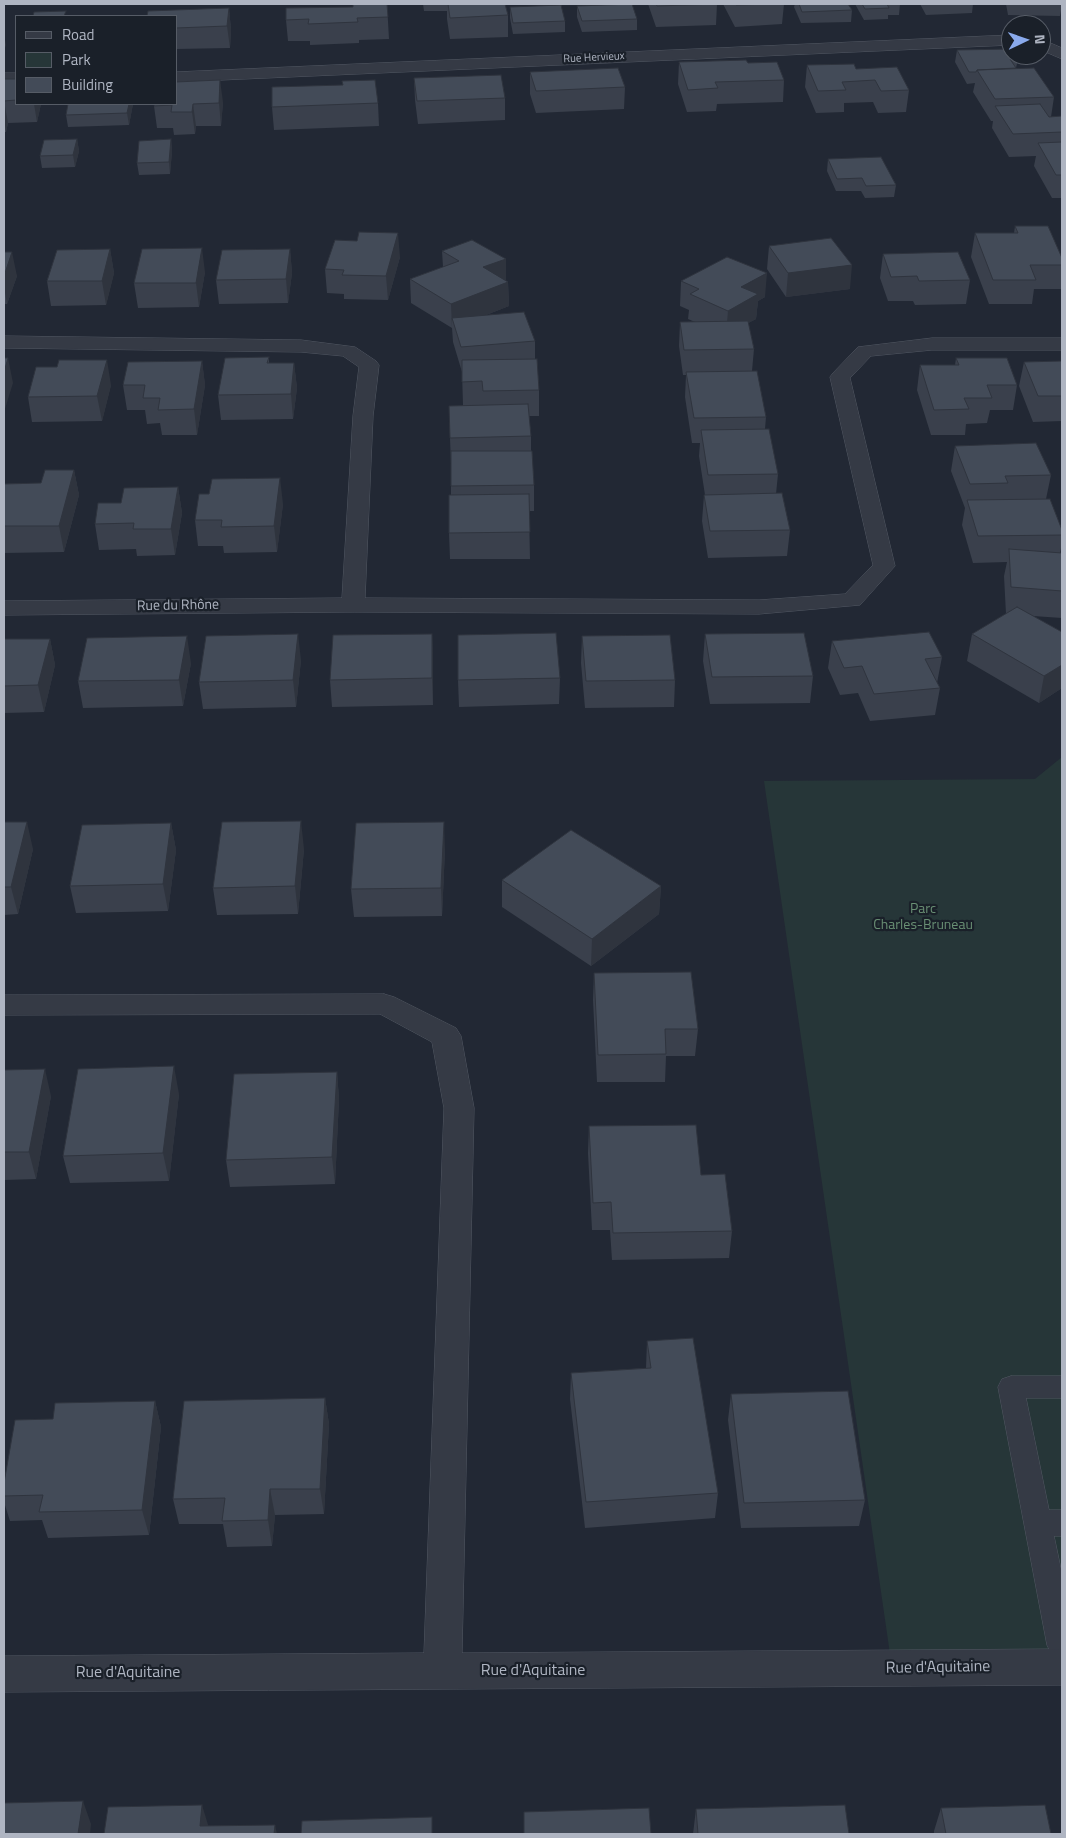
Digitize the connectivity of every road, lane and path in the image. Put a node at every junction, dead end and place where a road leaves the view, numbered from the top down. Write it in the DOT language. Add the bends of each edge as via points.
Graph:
graph roads {
  1 [pos="1001,40"];
  2 [pos="178,77"];
  3 [pos="4,342"];
  4 [pos="1062,344"];
  5 [pos="352,605"];
  6 [pos="4,608"];
  7 [pos="4,1005"];
  8 [pos="1062,1387"];
  9 [pos="1050,1523"];
  10 [pos="1062,1645"];
  11 [pos="1062,1667"];
  12 [pos="442,1672"];
  13 [pos="4,1674"];
  1 -- 2 [label="street, Rue Hervieux"];
  3 -- 5 [label="street" via="301,346 348,350 369,365"];
  4 -- 5 [label="street, Rue du Rhône" via="932,344 865,352 840,377 884,566 852,600 760,607"];
  5 -- 6 [label="street, Rue du Rhône"];
  7 -- 12 [label="street" via="384,1004 446,1036 459,1108"];
  8 -- 9 [label="lane" via="1011,1387"];
  9 -- 10 [label="lane"];
  11 -- 12 [label="street, Rue d'Aquitaine"];
  12 -- 13 [label="street, Rue d'Aquitaine"];
}
